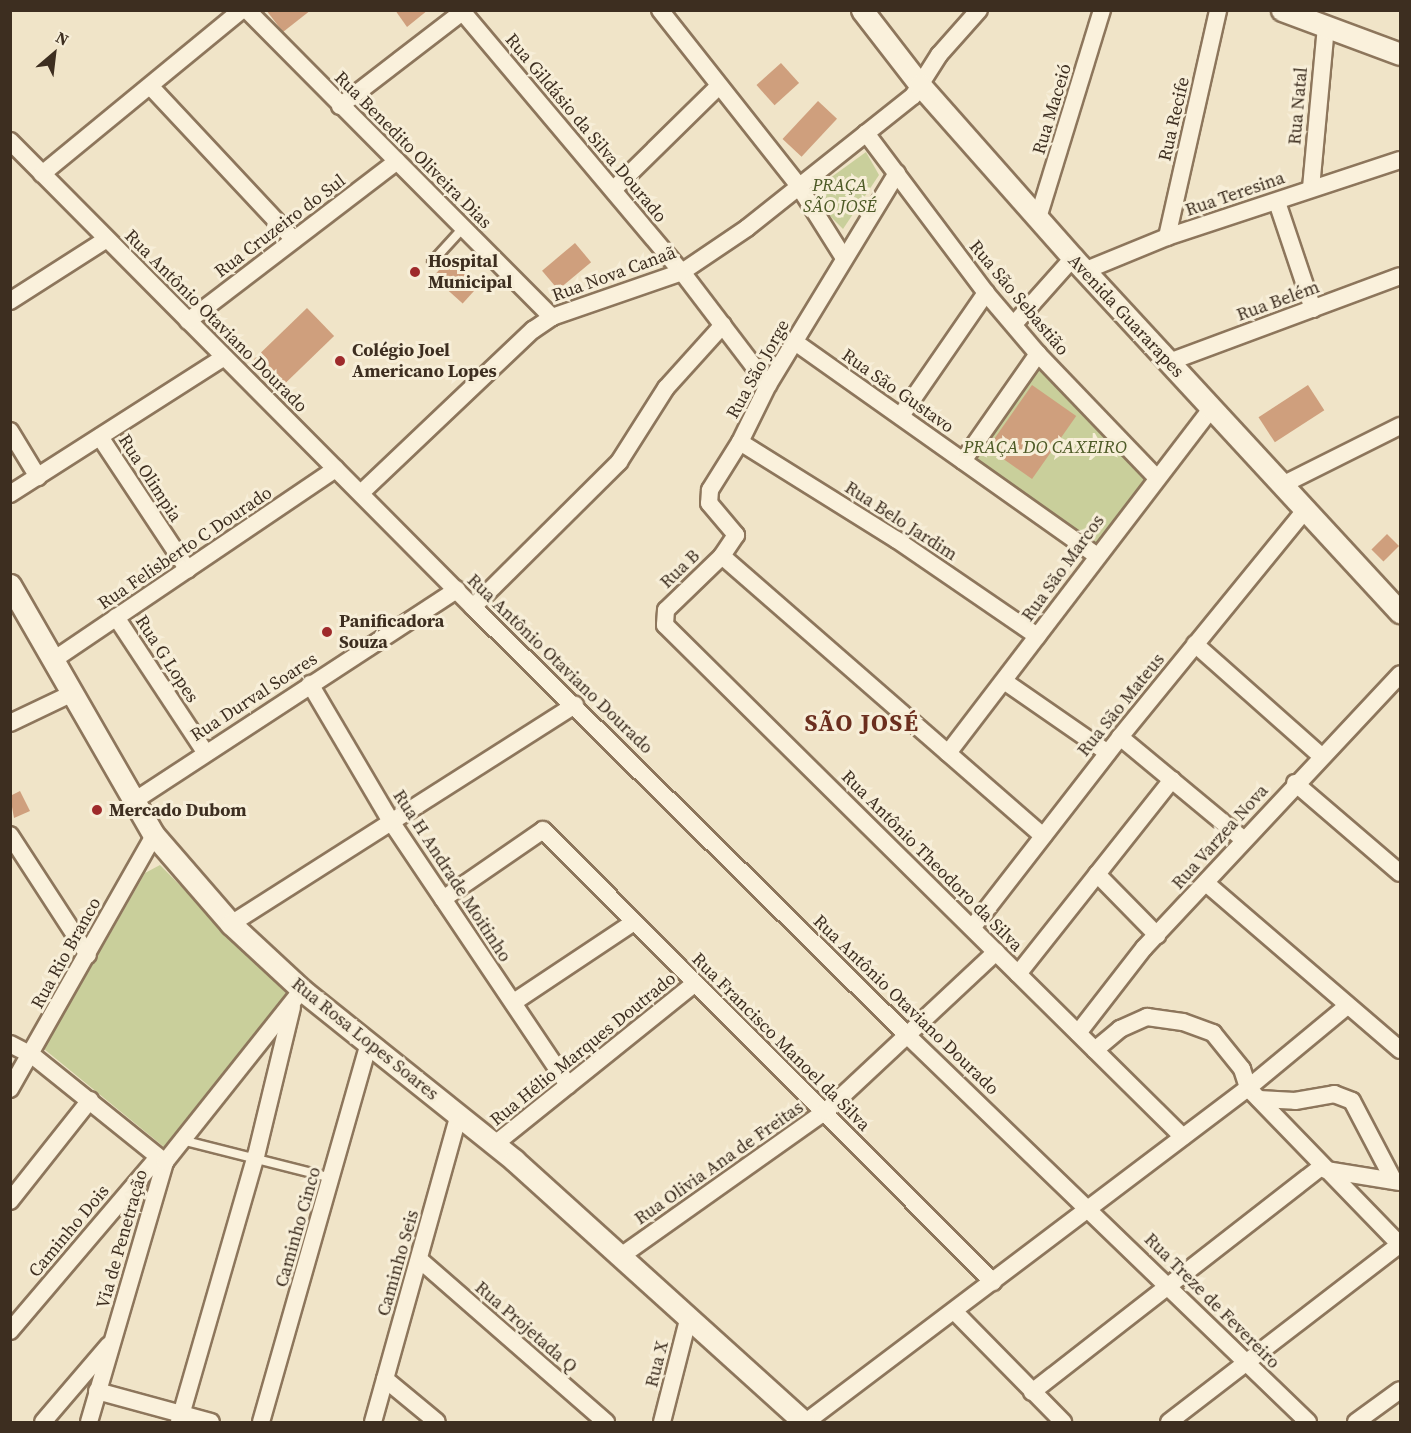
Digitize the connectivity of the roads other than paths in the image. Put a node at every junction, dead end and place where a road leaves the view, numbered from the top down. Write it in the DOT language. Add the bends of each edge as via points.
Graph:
graph roads {
  1 [pos="242,10"];
  2 [pos="248,10"];
  3 [pos="660,10"];
  4 [pos="862,10"];
  5 [pos="979,10"];
  6 [pos="1102,10"];
  7 [pos="1218,10"];
  8 [pos="1282,10"];
  9 [pos="461,11"];
  10 [pos="1326,27"];
  11 [pos="1401,54"];
  12 [pos="920,85"];
  13 [pos="719,86"];
  14 [pos="151,87"];
  15 [pos="340,106"];
  16 [pos="866,133"];
  17 [pos="10,141"];
  18 [pos="1401,160"];
  19 [pos="397,161"];
  20 [pos="897,173"];
  21 [pos="42,174"];
  22 [pos="798,185"];
  23 [pos="1311,189"];
  24 [pos="613,190"];
  25 [pos="1277,201"];
  26 [pos="1038,218"];
  27 [pos="463,228"];
  28 [pos="1167,237"];
  29 [pos="107,239"];
  30 [pos="294,240"];
  31 [pos="844,258"];
  32 [pos="432,262"];
  33 [pos="1078,265"];
  34 [pos="682,272"];
  35 [pos="1401,276"];
  36 [pos="986,293"];
  37 [pos="10,301"];
  38 [pos="1313,309"];
  39 [pos="552,317"];
  40 [pos="188,321"];
  41 [pos="1015,324"];
  42 [pos="723,325"];
  43 [pos="795,342"];
  44 [pos="1038,354"];
  45 [pos="224,357"];
  46 [pos="1169,362"];
  47 [pos="768,385"];
  48 [pos="1211,409"];
  49 [pos="901,416"];
  50 [pos="1401,426"];
  51 [pos="10,431"];
  52 [pos="100,437"];
  53 [pos="740,442"];
  54 [pos="963,461"];
  55 [pos="336,470"];
  56 [pos="38,477"];
  57 [pos="1156,477"];
  58 [pos="1282,485"];
  59 [pos="362,492"];
  60 [pos="10,494"];
  61 [pos="1305,510"];
  62 [pos="1096,555"];
  63 [pos="722,556"];
  64 [pos="188,570"];
  65 [pos="10,585"];
  66 [pos="457,590"];
  67 [pos="473,607"];
  68 [pos="666,610"];
  69 [pos="1401,612"];
  70 [pos="116,616"];
  71 [pos="1037,636"];
  72 [pos="1195,644"];
  73 [pos="55,658"];
  74 [pos="1401,674"];
  75 [pos="1004,681"];
  76 [pos="310,684"];
  77 [pos="73,693"];
  78 [pos="575,705"];
  79 [pos="10,723"];
  80 [pos="1120,737"];
  81 [pos="205,752"];
  82 [pos="948,753"];
  83 [pos="1108,753"];
  84 [pos="1321,756"];
  85 [pos="1172,780"];
  86 [pos="1295,783"];
  87 [pos="134,801"];
  88 [pos="392,823"];
  89 [pos="10,835"];
  90 [pos="154,835"];
  91 [pos="1043,836"];
  92 [pos="1244,840"];
  93 [pos="1401,873"];
  94 [pos="1098,874"];
  95 [pos="1206,883"];
  96 [pos="443,899"];
  97 [pos="634,922"];
  98 [pos="231,924"];
  99 [pos="972,928"];
  100 [pos="1157,934"];
  101 [pos="996,952"];
  102 [pos="88,955"];
  103 [pos="1018,974"];
  104 [pos="695,984"];
  105 [pos="298,995"];
  106 [pos="514,1002"];
  107 [pos="1347,1006"];
  108 [pos="1078,1033"];
  109 [pos="907,1035"];
  110 [pos="369,1042"];
  111 [pos="10,1044"];
  112 [pos="1095,1050"];
  113 [pos="1401,1050"];
  114 [pos="32,1055"];
  115 [pos="568,1085"];
  116 [pos="10,1089"];
  117 [pos="1253,1093"];
  118 [pos="90,1100"];
  119 [pos="824,1113"];
  120 [pos="459,1114"];
  121 [pos="1183,1137"];
  122 [pos="182,1140"];
  123 [pos="495,1144"];
  124 [pos="256,1156"];
  125 [pos="161,1160"];
  126 [pos="1324,1168"];
  127 [pos="333,1178"];
  128 [pos="1397,1182"];
  129 [pos="10,1201"];
  130 [pos="1089,1208"];
  131 [pos="1400,1245"];
  132 [pos="621,1256"];
  133 [pos="420,1260"];
  134 [pos="993,1282"];
  135 [pos="1168,1286"];
  136 [pos="954,1311"];
  137 [pos="689,1316"];
  138 [pos="10,1331"];
  139 [pos="112,1341"];
  140 [pos="1246,1363"];
  141 [pos="385,1379"];
  142 [pos="1401,1390"];
  143 [pos="97,1391"];
  144 [pos="1032,1392"];
  145 [pos="180,1418"];
  146 [pos="43,1422"];
  147 [pos="89,1422"];
  148 [pos="211,1422"];
  149 [pos="261,1422"];
  150 [pos="373,1422"];
  151 [pos="437,1422"];
  152 [pos="606,1422"];
  153 [pos="662,1422"];
  154 [pos="805,1422"];
  155 [pos="1063,1422"];
  156 [pos="1169,1422"];
  157 [pos="1308,1422"];
  158 [pos="1356,1422"];
  1 -- 14 [label="street"];
  2 -- 15 [label="street, Rua Benedito Oliveira Dias"];
  3 -- 13 [label="street"];
  4 -- 12 [label="street, Avenida Guararapes"];
  5 -- 12 [label="street, Rua Nova Canaã" via="939,55"];
  6 -- 26 [label="street, Rua Maceió"];
  7 -- 28 [label="street, Rua Recife"];
  8 -- 10 [label="street"];
  9 -- 15 [label="street"];
  9 -- 24 [label="street, Rua Gildásio da Silva Dourado"];
  10 -- 11 [label="street"];
  10 -- 23 [label="street, Rua Natal"];
  12 -- 16 [label="street, Rua Nova Canaã" via="899,109"];
  12 -- 26 [label="street, Avenida Guararapes"];
  13 -- 22 [label="street"];
  13 -- 24 [label="street"];
  14 -- 21 [label="street"];
  14 -- 30 [label="street"];
  15 -- 19 [label="street, Rua Benedito Oliveira Dias"];
  16 -- 20 [label="street, Rua São Sebastião"];
  16 -- 22 [label="street, Rua Nova Canaã"];
  17 -- 21 [label="street, Rua Antônio Otaviano Dourado"];
  18 -- 23 [label="street, Rua Teresina"];
  19 -- 27 [label="street, Rua Benedito Oliveira Dias"];
  19 -- 30 [label="street, Rua Cruzeiro do Sul"];
  20 -- 31 [label="street, Rua São Jorge"];
  20 -- 36 [label="street, Rua São Sebastião"];
  21 -- 29 [label="street, Rua Antônio Otaviano Dourado"];
  22 -- 31 [label="street"];
  22 -- 34 [label="street, Rua Nova Canaã" via="747,228"];
  23 -- 25 [label="street, Rua Teresina"];
  24 -- 34 [label="street, Rua Gildásio da Silva Dourado"];
  25 -- 28 [label="street, Rua Teresina"];
  25 -- 38 [label="street"];
  26 -- 33 [label="street, Avenida Guararapes"];
  27 -- 32 [label="lane"];
  27 -- 39 [label="street, Rua Benedito Oliveira Dias"];
  28 -- 33 [label="street, Rua Teresina"];
  29 -- 37 [label="street"];
  29 -- 40 [label="street, Rua Antônio Otaviano Dourado"];
  30 -- 40 [label="street, Rua Cruzeiro do Sul"];
  31 -- 43 [label="street, Rua São Jorge"];
  33 -- 41 [label="street"];
  33 -- 46 [label="street, Avenida Guararapes"];
  34 -- 39 [label="street, Rua Nova Canaã"];
  34 -- 42 [label="street, Rua Gildásio da Silva Dourado"];
  35 -- 38 [label="street, Rua Belém"];
  36 -- 41 [label="street, Rua São Sebastião"];
  36 -- 49 [label="street"];
  38 -- 46 [label="street, Rua Belém"];
  39 -- 59 [label="street, Rua Nova Canaã" via="464,393"];
  40 -- 45 [label="street, Rua Antônio Otaviano Dourado"];
  41 -- 44 [label="street, Rua São Sebastião"];
  42 -- 47 [label="street, Rua Gildásio da Silva Dourado"];
  42 -- 67 [label="street" via="666,388 619,462"];
  43 -- 47 [label="street, Rua São Jorge"];
  43 -- 49 [label="street, Rua São Gustavo"];
  44 -- 54 [label="street"];
  44 -- 57 [label="street, Rua São Sebastião"];
  45 -- 52 [label="street"];
  45 -- 55 [label="street, Rua Antônio Otaviano Dourado"];
  46 -- 48 [label="street, Avenida Guararapes"];
  47 -- 53 [label="street, Rua São Jorge"];
  48 -- 57 [label="street, Rua São Marcos"];
  48 -- 58 [label="street, Avenida Guararapes"];
  49 -- 54 [label="street, Rua São Gustavo"];
  50 -- 58 [label="street"];
  51 -- 56 [label="street"];
  52 -- 56 [label="street"];
  52 -- 64 [label="street, Rua Olimpia"];
  53 -- 63 [label="street, Rua São Jorge" via="708,497 711,507 733,527 736,535"];
  53 -- 71 [label="street, Rua Belo Jardim" via="897,540"];
  54 -- 62 [label="street, Rua São Gustavo"];
  55 -- 59 [label="street, Rua Antônio Otaviano Dourado"];
  55 -- 64 [label="street, Rua Felisberto C Dourado"];
  56 -- 60 [label="street"];
  57 -- 62 [label="street, Rua São Marcos"];
  58 -- 61 [label="street, Avenida Guararapes"];
  59 -- 66 [label="street, Rua Antônio Otaviano Dourado"];
  61 -- 69 [label="street, Avenida Guararapes"];
  61 -- 72 [label="street, Rua São Mateus"];
  62 -- 71 [label="street, Rua São Marcos"];
  63 -- 68 [label="street, Rua B"];
  63 -- 82 [label="street"];
  64 -- 70 [label="street, Rua Felisberto C Dourado"];
  65 -- 73 [label="street, Rua Rosa Lopes Soares"];
  66 -- 67 [label="street, Rua Antônio Otaviano Dourado"];
  66 -- 76 [label="street, Rua Durval Soares"];
  67 -- 78 [label="street, Rua Antônio Otaviano Dourado"];
  68 -- 99 [label="street, Rua Antônio Theodoro da Silva" via="665,625"];
  70 -- 73 [label="street, Rua Felisberto C Dourado"];
  70 -- 81 [label="street, Rua G Lopes"];
  71 -- 75 [label="street, Rua São Marcos"];
  72 -- 80 [label="street, Rua São Mateus"];
  72 -- 84 [label="street"];
  73 -- 77 [label="street, Rua Rosa Lopes Soares"];
  74 -- 84 [label="street, Rua Varzea Nova"];
  75 -- 82 [label="street, Rua São Marcos"];
  75 -- 83 [label="street"];
  76 -- 81 [label="street, Rua Durval Soares"];
  76 -- 88 [label="street, Rua H Andrade Moitinho"];
  77 -- 79 [label="street"];
  77 -- 87 [label="street, Rua Rosa Lopes Soares"];
  78 -- 88 [label="street"];
  78 -- 109 [label="street, Rua Antônio Otaviano Dourado"];
  80 -- 83 [label="street, Rua São Mateus"];
  80 -- 85 [label="street"];
  81 -- 87 [label="street, Rua Durval Soares"];
  82 -- 91 [label="street"];
  83 -- 91 [label="street, Rua São Mateus"];
  84 -- 86 [label="street, Rua Varzea Nova"];
  85 -- 92 [label="street"];
  85 -- 94 [label="street"];
  86 -- 92 [label="street, Rua Varzea Nova"];
  86 -- 93 [label="street"];
  87 -- 90 [label="street, Rua Rosa Lopes Soares"];
  88 -- 96 [label="street, Rua H Andrade Moitinho"];
  88 -- 98 [label="street"];
  89 -- 102 [label="street"];
  90 -- 98 [label="street, Rua Rosa Lopes Soares"];
  90 -- 102 [label="street, Rua Rio Branco"];
  91 -- 99 [label="street, Rua São Mateus"];
  92 -- 95 [label="street, Rua Varzea Nova"];
  94 -- 100 [label="street"];
  94 -- 103 [label="street"];
  95 -- 100 [label="street, Rua Varzea Nova"];
  95 -- 107 [label="street"];
  96 -- 97 [label="street, Rua Francisco Manoel da Silva" via="543,830"];
  96 -- 106 [label="street, Rua H Andrade Moitinho"];
  97 -- 104 [label="street, Rua Francisco Manoel da Silva"];
  97 -- 106 [label="street"];
  98 -- 105 [label="street, Rua Rosa Lopes Soares"];
  99 -- 101 [label="street, Rua Antônio Theodoro da Silva"];
  100 -- 108 [label="street, Rua Varzea Nova"];
  101 -- 103 [label="street, Rua Antônio Theodoro da Silva"];
  101 -- 109 [label="street, Rua Olivia Ana de Freitas"];
  102 -- 114 [label="street, Rua Rio Branco"];
  103 -- 108 [label="street, Rua Antônio Theodoro da Silva"];
  104 -- 115 [label="street, Rua Hélio Marques Doutrado"];
  104 -- 119 [label="street, Rua Francisco Manoel da Silva"];
  105 -- 110 [label="street, Rua Rosa Lopes Soares"];
  105 -- 122 [label="street, Via de Penetração"];
  105 -- 124 [label="street"];
  106 -- 115 [label="street, Rua H Andrade Moitinho"];
  107 -- 113 [label="street"];
  107 -- 117 [label="street"];
  108 -- 112 [label="street, Rua Antônio Theodoro da Silva"];
  109 -- 119 [label="street, Rua Olivia Ana de Freitas"];
  109 -- 130 [label="street, Rua Antônio Otaviano Dourado"];
  110 -- 120 [label="street, Rua Rosa Lopes Soares"];
  110 -- 127 [label="street, Caminho Cinco"];
  111 -- 114 [label="street"];
  112 -- 117 [label="street" via="1120,1029 1147,1017 1183,1022 1213,1033 1242,1069"];
  112 -- 121 [label="street, Rua Antônio Theodoro da Silva"];
  114 -- 116 [label="street, Rua Rio Branco"];
  114 -- 118 [label="street"];
  115 -- 123 [label="street, Rua Hélio Marques Doutrado"];
  117 -- 121 [label="street"];
  117 -- 126 [label="street"];
  117 -- 128 [label="street" via="1295,1101 1334,1094 1352,1101"];
  118 -- 125 [label="street"];
  118 -- 129 [label="street"];
  119 -- 132 [label="street, Rua Olivia Ana de Freitas"];
  119 -- 134 [label="street, Rua Francisco Manoel da Silva"];
  120 -- 123 [label="street, Rua Rosa Lopes Soares"];
  120 -- 133 [label="street, Caminho Seis"];
  121 -- 130 [label="street"];
  122 -- 124 [label="lane"];
  122 -- 125 [label="street, Via de Penetração"];
  123 -- 132 [label="street, Rua Rosa Lopes Soares"];
  124 -- 127 [label="lane"];
  124 -- 145 [label="street"];
  125 -- 138 [label="street, Caminho Dois"];
  125 -- 139 [label="street, Via de Penetração"];
  126 -- 128 [label="street"];
  126 -- 131 [label="street"];
  126 -- 135 [label="street"];
  127 -- 149 [label="street, Caminho Cinco"];
  130 -- 134 [label="street"];
  130 -- 135 [label="street, Rua Treze de Fevereiro"];
  131 -- 140 [label="street"];
  132 -- 137 [label="street, Rua Rosa Lopes Soares"];
  133 -- 141 [label="street, Caminho Seis"];
  133 -- 152 [label="street, Rua Projetada Q"];
  134 -- 136 [label="street"];
  135 -- 140 [label="street, Rua Treze de Fevereiro"];
  135 -- 144 [label="street"];
  136 -- 144 [label="street"];
  136 -- 154 [label="street"];
  137 -- 153 [label="street, Rua X"];
  137 -- 154 [label="street, Rua Rosa Lopes Soares"];
  139 -- 143 [label="street, Via de Penetração"];
  139 -- 146 [label="street"];
  140 -- 156 [label="street"];
  140 -- 157 [label="street, Rua Treze de Fevereiro"];
  141 -- 150 [label="street, Caminho Seis"];
  141 -- 151 [label="street"];
  142 -- 158 [label="street"];
  143 -- 145 [label="street"];
  143 -- 147 [label="street, Via de Penetração"];
  144 -- 155 [label="street"];
  145 -- 148 [label="street"];
}
